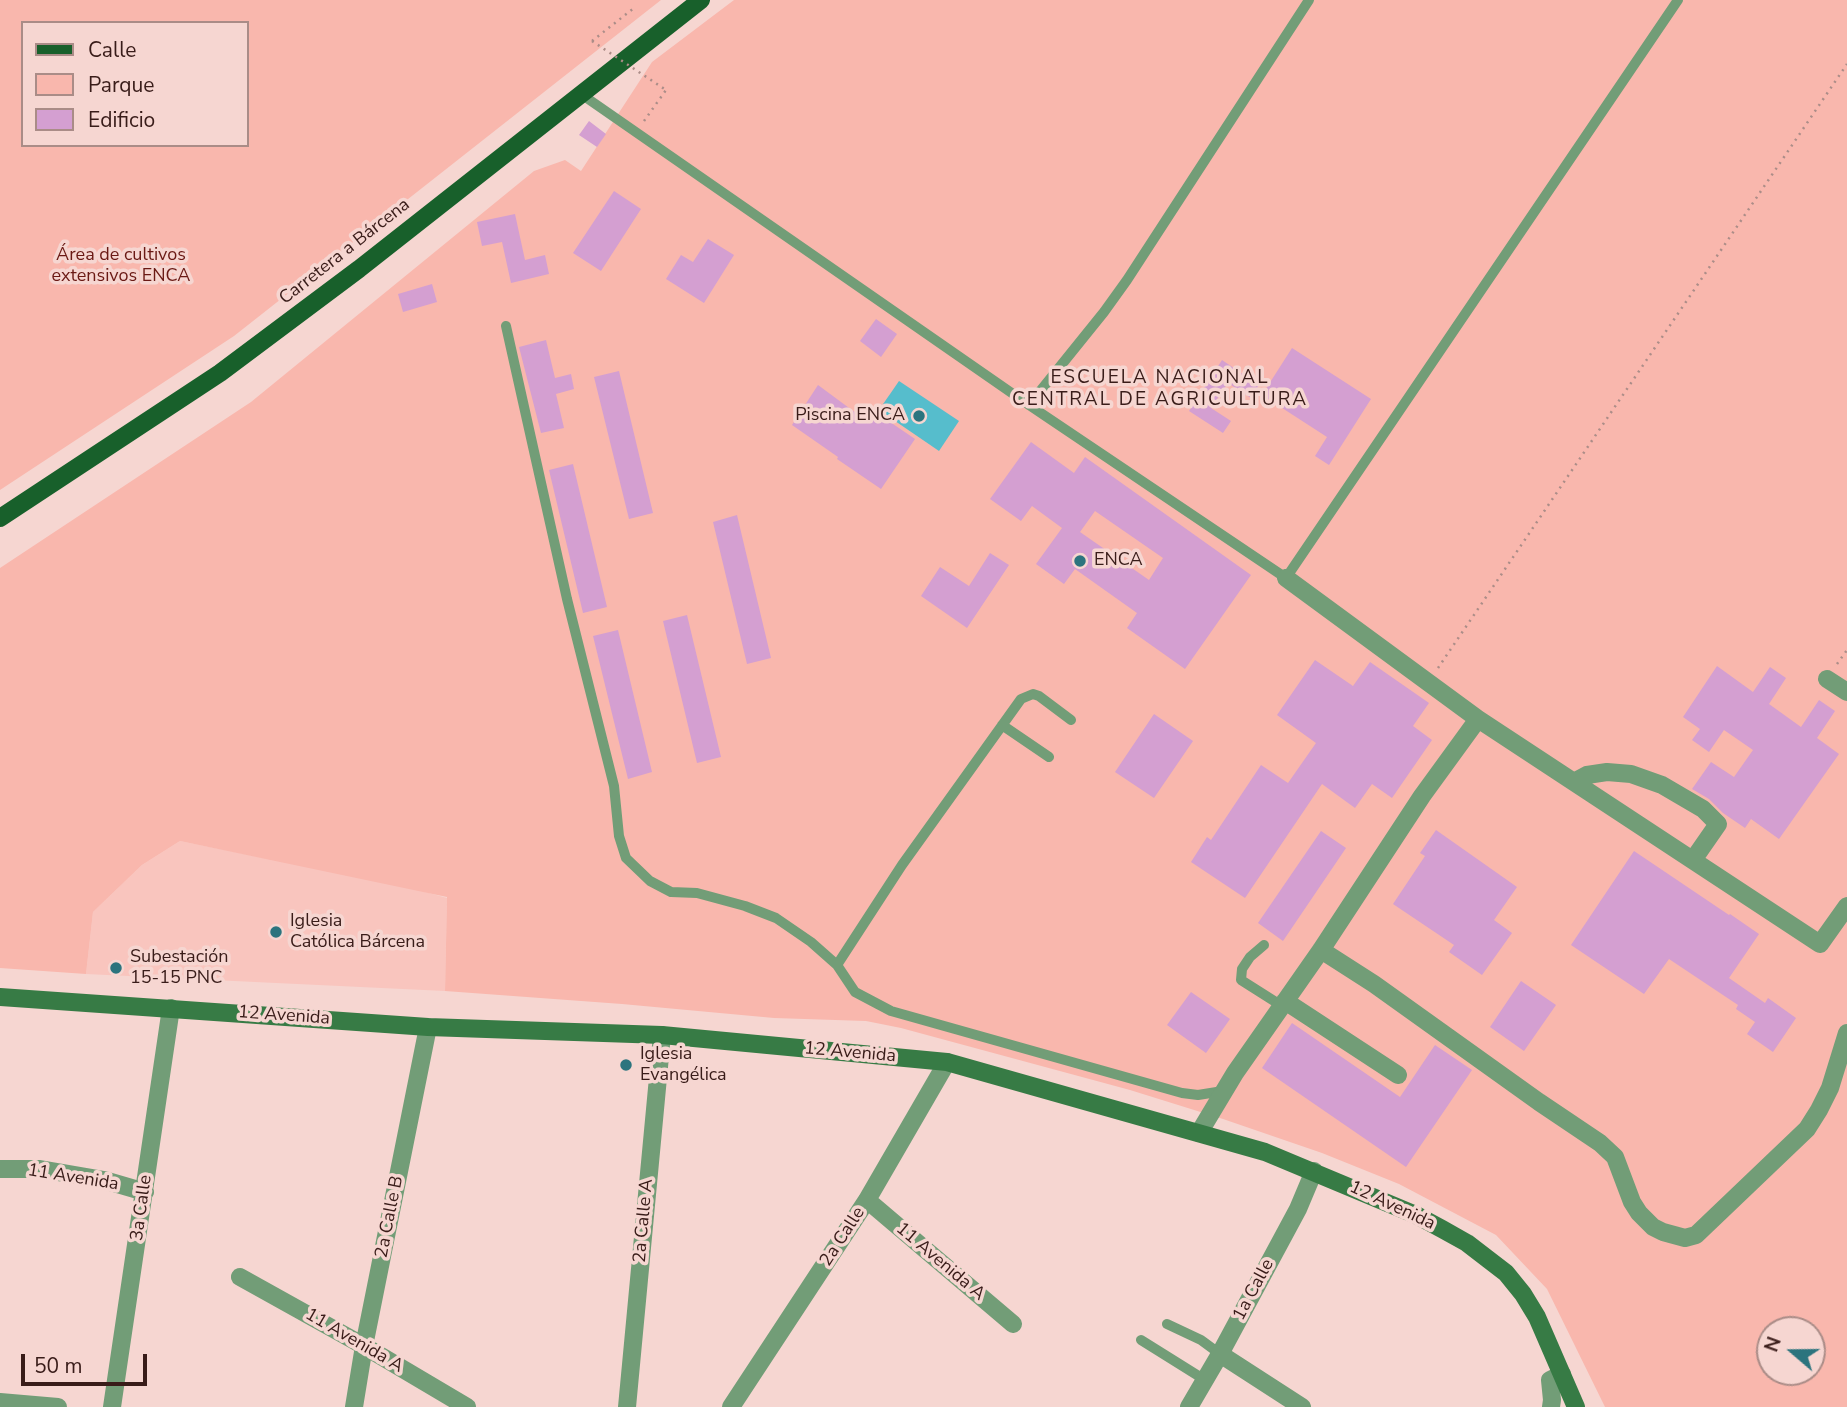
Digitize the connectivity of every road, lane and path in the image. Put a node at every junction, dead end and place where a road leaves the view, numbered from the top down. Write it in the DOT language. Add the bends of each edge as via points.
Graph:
graph roads {
  1 [pos="701,0"];
  2 [pos="1309,0"];
  3 [pos="1678,0"];
  4 [pos="634,8"];
  5 [pos="1847,64"];
  6 [pos="582,94"];
  7 [pos="636,132"];
  8 [pos="506,326"];
  9 [pos="1029,405"];
  10 [pos="0,518"];
  11 [pos="1286,578"];
  12 [pos="1826,679"];
  13 [pos="1429,682"];
  14 [pos="1847,692"];
  15 [pos="1478,719"];
  16 [pos="1071,720"];
  17 [pos="1002,725"];
  18 [pos="1049,757"];
  19 [pos="1574,782"];
  20 [pos="1693,860"];
  21 [pos="1847,906"];
  22 [pos="1264,945"];
  23 [pos="1321,950"];
  24 [pos="837,965"];
  25 [pos="0,997"];
  26 [pos="1283,1004"];
  27 [pos="171,1008"];
  28 [pos="428,1027"];
  29 [pos="1847,1033"];
  30 [pos="662,1035"];
  31 [pos="947,1062"];
  32 [pos="1398,1075"];
  33 [pos="1224,1090"];
  34 [pos="1199,1133"];
  35 [pos="0,1169"];
  36 [pos="1314,1171"];
  37 [pos="145,1192"];
  38 [pos="867,1200"];
  39 [pos="240,1277"];
  40 [pos="1013,1324"];
  41 [pos="1167,1324"];
  42 [pos="1141,1340"];
  43 [pos="364,1346"];
  44 [pos="1220,1354"];
  45 [pos="1562,1374"];
  46 [pos="1205,1380"];
  47 [pos="0,1402"];
  48 [pos="58,1407"];
  49 [pos="112,1407"];
  50 [pos="354,1407"];
  51 [pos="467,1407"];
  52 [pos="627,1407"];
  53 [pos="731,1407"];
  54 [pos="1189,1407"];
  55 [pos="1302,1407"];
  56 [pos="1551,1407"];
  57 [pos="1576,1407"];
  1 -- 6 [label="main road, Carretera a Bárcena"];
  2 -- 9 [label="lane" via="1127,280"];
  3 -- 11 [label="lane"];
  4 -- 7 [label="path, bridge" via="592,41 666,90"];
  5 -- 13 [label="path"];
  6 -- 7 [label="lane"];
  6 -- 10 [label="main road, Carretera a Bárcena" via="220,373"];
  7 -- 9 [label="lane"];
  8 -- 24 [label="lane" via="614,786 626,858 650,881 671,892 697,893 776,918"];
  9 -- 11 [label="lane"];
  11 -- 13 [label="street"];
  12 -- 14 [label="street"];
  13 -- 15 [label="street"];
  15 -- 19 [label="street"];
  15 -- 23 [label="street"];
  16 -- 17 [label="lane" via="1033,694 1021,698"];
  17 -- 18 [label="lane"];
  17 -- 24 [label="lane"];
  19 -- 20 [label="street"];
  19 -- 20 [label="street" via="1607,772 1631,774 1662,785 1703,809 1718,824"];
  20 -- 21 [label="street" via="1820,944"];
  22 -- 26 [label="lane" via="1242,969 1241,980"];
  23 -- 26 [label="street"];
  23 -- 29 [label="street" via="1600,1143 1615,1157 1639,1213 1662,1232 1685,1238 1696,1235 1807,1129 1830,1088"];
  24 -- 33 [label="lane" via="855,992 891,1012 1182,1093"];
  25 -- 27 [label="main road, 12 Avenida"];
  26 -- 32 [label="street"];
  26 -- 33 [label="street"];
  27 -- 28 [label="main road, 12 Avenida"];
  27 -- 37 [label="street, 3a Calle"];
  28 -- 30 [label="main road, 12 Avenida"];
  28 -- 43 [label="street, 2a Calle B"];
  30 -- 31 [label="main road, 12 Avenida"];
  30 -- 52 [label="street, 2a Calle A"];
  31 -- 34 [label="main road, 12 Avenida"];
  31 -- 38 [label="street, 2a Calle"];
  33 -- 34 [label="street"];
  34 -- 36 [label="main road, 12 Avenida"];
  35 -- 37 [label="street, 11 Avenida" via="40,1168"];
  36 -- 44 [label="street, 1a Calle"];
  36 -- 45 [label="main road, 12 Avenida" via="1416,1215 1506,1273 1536,1317"];
  37 -- 49 [label="street, 3a Calle"];
  38 -- 40 [label="street, 11 Avenida A"];
  38 -- 53 [label="street, 2a Calle"];
  39 -- 43 [label="street, 11 Avenida A"];
  41 -- 44 [label="lane"];
  42 -- 46 [label="lane"];
  43 -- 50 [label="street, 2a Calle B"];
  43 -- 51 [label="street, 11 Avenida A"];
  44 -- 46 [label="street, 1a Calle"];
  44 -- 55 [label="street"];
  45 -- 56 [label="street" via="1550,1380"];
  45 -- 57 [label="main road, 12 Avenida"];
  46 -- 54 [label="street, 1a Calle"];
  47 -- 48 [label="street"];
}
